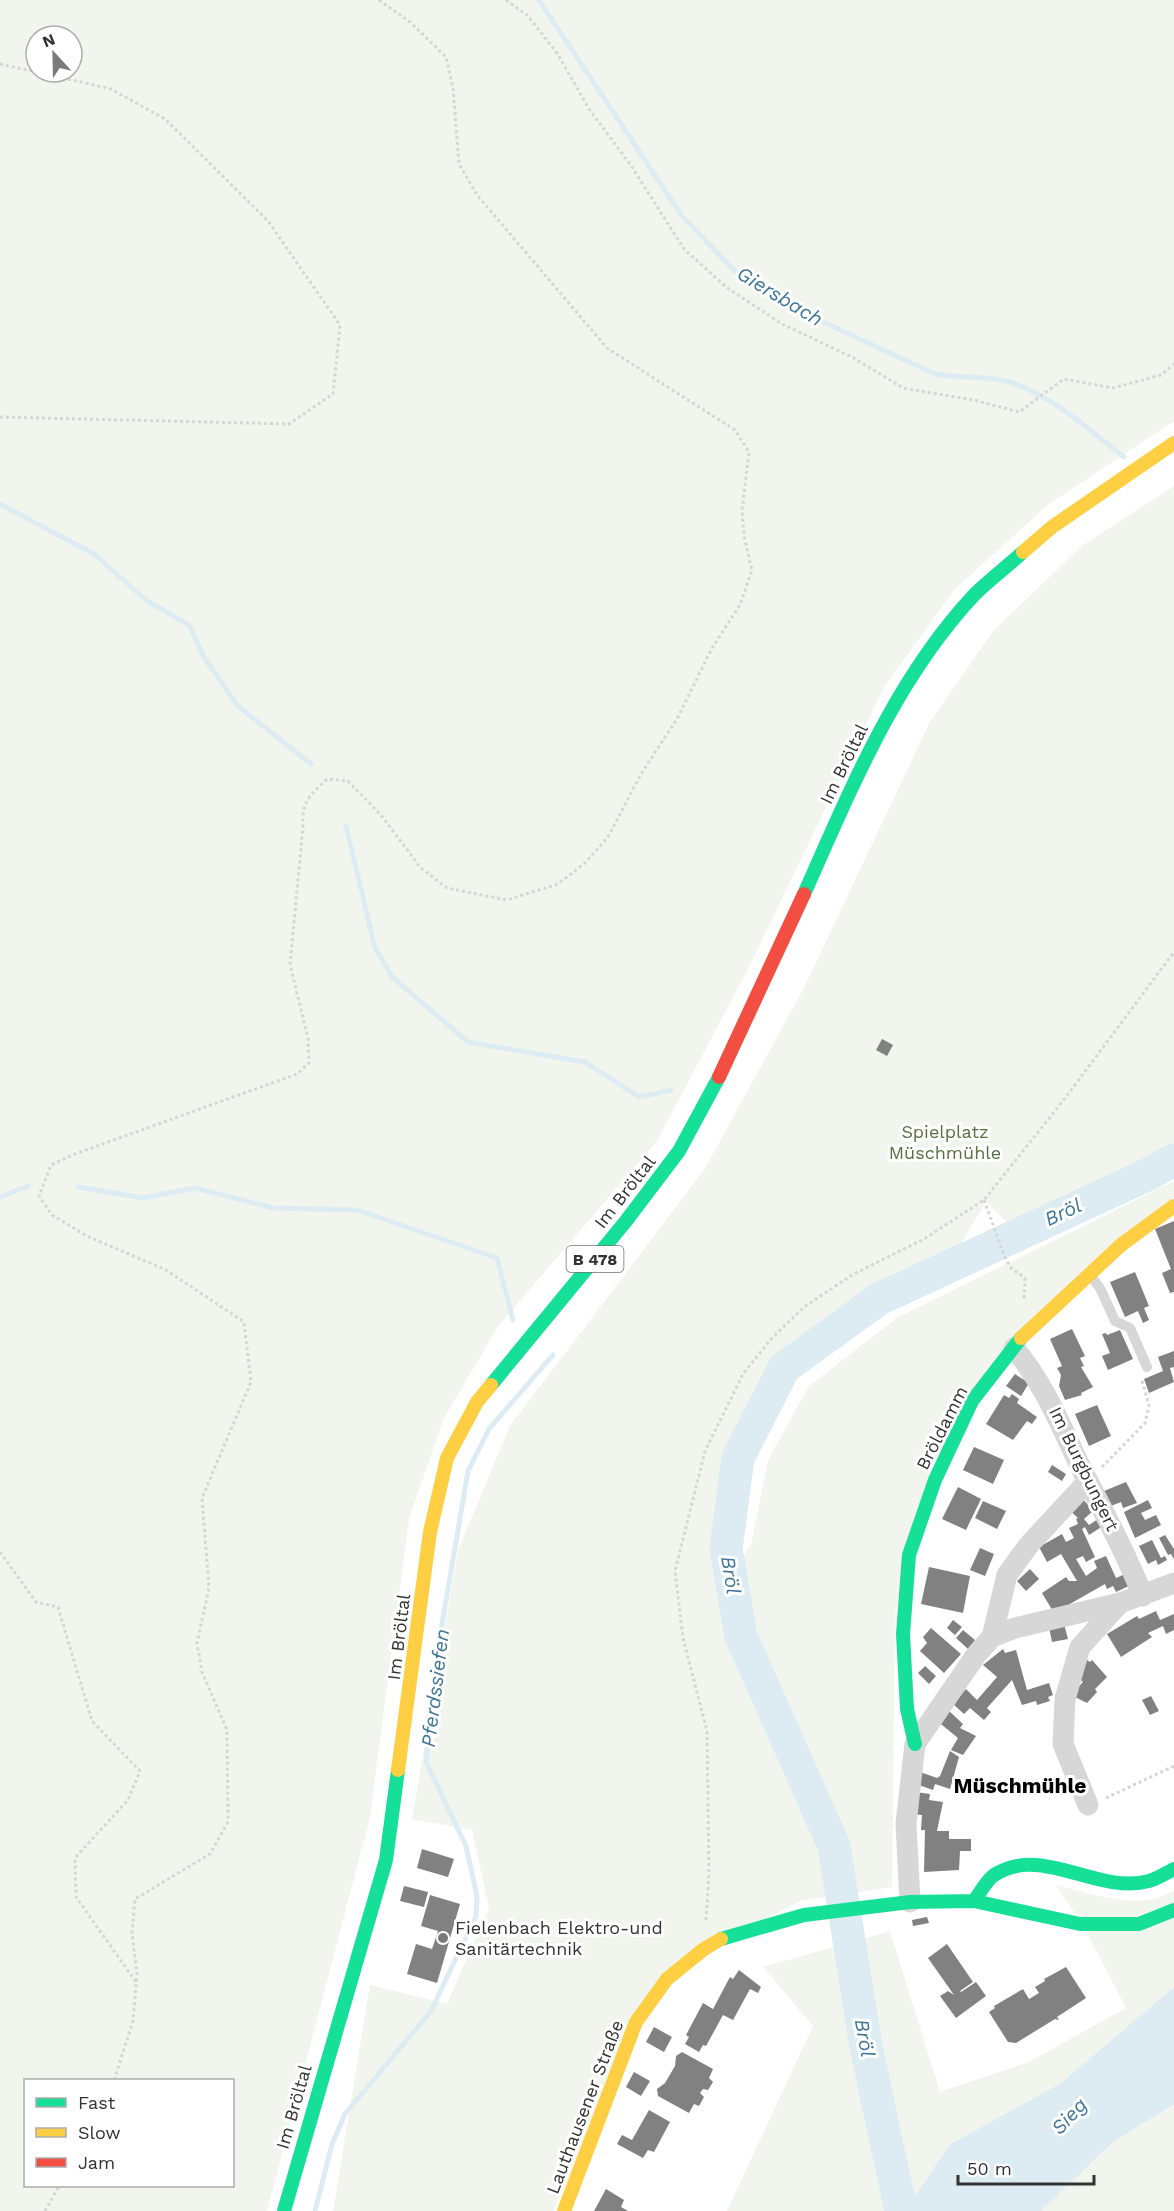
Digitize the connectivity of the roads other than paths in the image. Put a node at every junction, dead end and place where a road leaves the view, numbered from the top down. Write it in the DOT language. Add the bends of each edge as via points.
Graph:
graph roads {
  1 [pos="1174,443"];
  2 [pos="1174,1206"];
  3 [pos="1088,1273"];
  4 [pos="1014,1348"];
  5 [pos="1147,1367"];
  6 [pos="1087,1479"];
  7 [pos="1174,1583"];
  8 [pos="1143,1596"];
  9 [pos="1120,1603"];
  10 [pos="992,1637"];
  11 [pos="915,1744"];
  12 [pos="1088,1805"];
  13 [pos="1174,1869"];
  14 [pos="974,1901"];
  15 [pos="902,1902"];
  16 [pos="1174,1910"];
  17 [pos="284,2211"];
  18 [pos="564,2211"];
  1 -- 17 [label="main road, Im Bröltal / B 478" via="1052,527 976,593 936,641 900,694 864,761 726,1065 679,1151 477,1402 447,1458 430,1532 386,1860"];
  2 -- 3 [label="main road, Bröldamm"];
  3 -- 4 [label="main road, Bröldamm"];
  3 -- 5 [label="lane" via="1100,1288 1115,1321 1130,1328"];
  4 -- 6 [label="street, Im Burgbungert" via="1052,1402"];
  4 -- 11 [label="main road, Bröldamm" via="972,1401 935,1480 909,1554 903,1634 907,1709"];
  6 -- 8 [label="street, Im Burgbungert" via="1124,1549"];
  6 -- 10 [label="street" via="1007,1575"];
  7 -- 8 [label="street"];
  8 -- 9 [label="street"];
  9 -- 10 [label="street" via="1053,1617"];
  9 -- 12 [label="street" via="1080,1647 1065,1699 1063,1744"];
  10 -- 11 [label="street"];
  11 -- 15 [label="street"];
  13 -- 14 [label="main road" via="1146,1882 1119,1885 1044,1866 1020,1864 1000,1868 982,1882"];
  14 -- 15 [label="main road, Lauthausener Straße"];
  14 -- 16 [label="main road, Lauthausener Straße" via="1080,1924 1139,1924"];
  15 -- 18 [label="main road, Lauthausener Straße" via="804,1916 727,1936 704,1948 667,1979 636,2022"];
}
